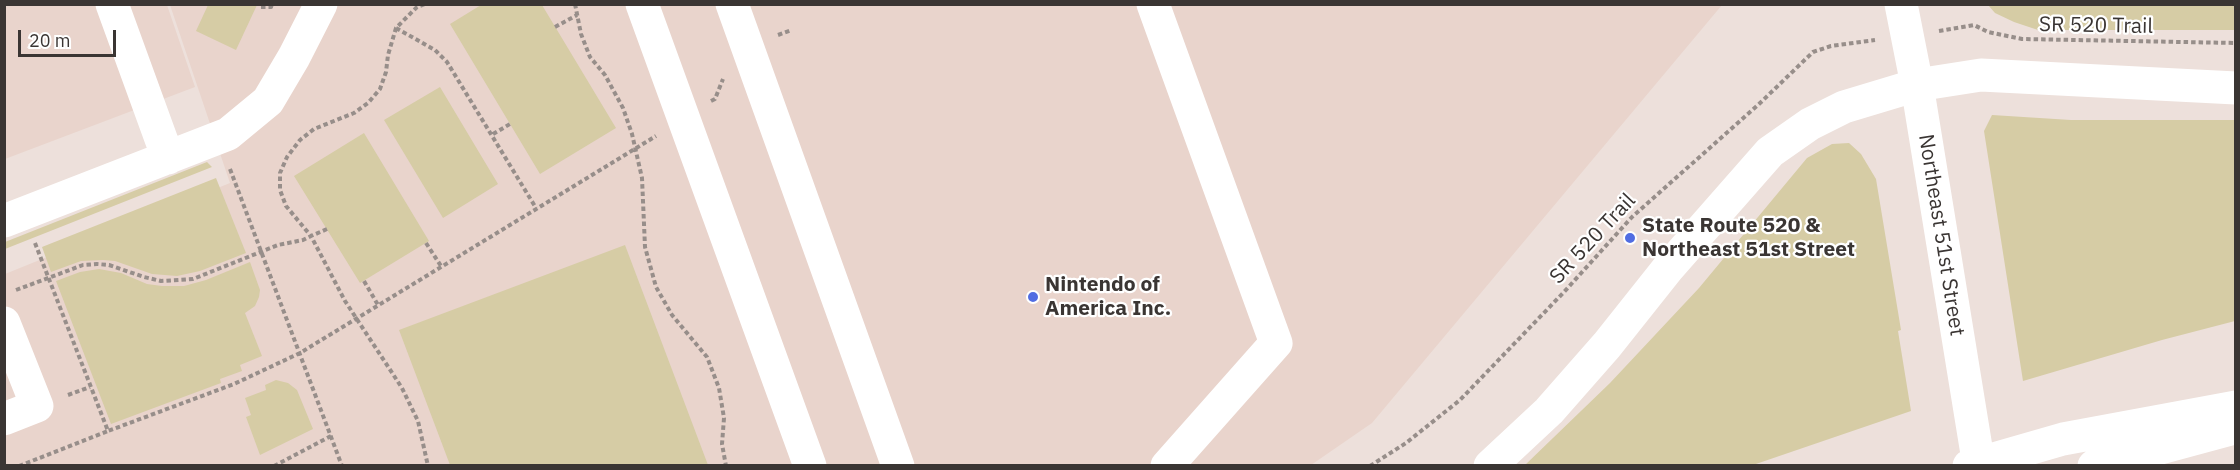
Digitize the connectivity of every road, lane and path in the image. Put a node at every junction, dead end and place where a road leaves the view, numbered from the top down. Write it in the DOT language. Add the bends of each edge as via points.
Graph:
graph roads {
  1 [pos="112,4"];
  2 [pos="272,4"];
  3 [pos="321,4"];
  4 [pos="425,4"];
  5 [pos="575,4"];
  6 [pos="642,4"];
  7 [pos="732,4"];
  8 [pos="1153,4"];
  9 [pos="1901,4"];
  10 [pos="261,7"];
  11 [pos="577,15"];
  12 [pos="555,27"];
  13 [pos="396,28"];
  14 [pos="1958,28"];
  15 [pos="2235,43"];
  16 [pos="1844,45"];
  17 [pos="724,78"];
  18 [pos="1917,85"];
  19 [pos="2235,88"];
  20 [pos="708,103"];
  21 [pos="510,124"];
  22 [pos="493,134"];
  23 [pos="659,134"];
  24 [pos="636,149"];
  25 [pos="168,158"];
  26 [pos="229,165"];
  27 [pos="536,208"];
  28 [pos="4,221"];
  29 [pos="327,230"];
  30 [pos="311,236"];
  31 [pos="35,243"];
  32 [pos="426,243"];
  33 [pos="262,251"];
  34 [pos="441,266"];
  35 [pos="48,278"];
  36 [pos="364,281"];
  37 [pos="16,290"];
  38 [pos="378,305"];
  39 [pos="356,318"];
  40 [pos="5,325"];
  41 [pos="300,352"];
  42 [pos="90,387"];
  43 [pos="59,399"];
  44 [pos="2235,407"];
  45 [pos="4,419"];
  46 [pos="2235,427"];
  47 [pos="108,431"];
  48 [pos="331,436"];
  49 [pos="20,465"];
  50 [pos="274,465"];
  51 [pos="342,465"];
  52 [pos="428,465"];
  53 [pos="726,465"];
  54 [pos="810,465"];
  55 [pos="898,465"];
  56 [pos="1167,465"];
  57 [pos="1370,465"];
  58 [pos="1490,465"];
  59 [pos="1970,465"];
  60 [pos="1980,465"];
  61 [pos="2094,465"];
  1 -- 25 [label="main road"];
  2 -- 10 [label="path"];
  3 -- 25 [label="main road" via="268,101 228,134"];
  4 -- 13 [label="path"];
  5 -- 11 [label="path"];
  6 -- 54 [label="main road"];
  7 -- 55 [label="main road"];
  8 -- 56 [label="main road" via="1276,343"];
  9 -- 18 [label="main road, Northeast 51st Street"];
  11 -- 12 [label="path"];
  11 -- 24 [label="path" via="590,57 623,108"];
  13 -- 22 [label="path" via="447,62"];
  13 -- 30 [label="path" via="383,81 368,104 314,129 300,140 283,165 280,190 286,206"];
  14 -- 15 [label="path, SR 520 Trail" via="1974,26 2022,39"];
  16 -- 57 [label="path, SR 520 Trail" via="1813,52 1632,217 1460,400 1406,443"];
  17 -- 20 [label="path" via="715,99"];
  18 -- 19 [label="main road" via="1981,75"];
  18 -- 58 [label="main road" via="1844,107 1810,124 1770,152 1548,411"];
  18 -- 60 [label="main road, Northeast 51st Street"];
  21 -- 22 [label="path"];
  22 -- 27 [label="path"];
  23 -- 24 [label="path"];
  24 -- 27 [label="path"];
  24 -- 53 [label="path" via="642,178 645,247 656,287 672,315 707,357 719,388"];
  25 -- 28 [label="main road"];
  26 -- 33 [label="path"];
  27 -- 34 [label="path"];
  29 -- 30 [label="path"];
  30 -- 33 [label="path"];
  30 -- 39 [label="path"];
  31 -- 35 [label="path"];
  32 -- 34 [label="path"];
  33 -- 35 [label="path" via="193,279 161,280 97,264"];
  33 -- 41 [label="path"];
  34 -- 38 [label="path"];
  35 -- 37 [label="path"];
  35 -- 42 [label="path"];
  36 -- 38 [label="path"];
  38 -- 39 [label="path"];
  39 -- 41 [label="path"];
  39 -- 52 [label="path" via="402,388 418,421"];
  40 -- 45 [label="main road" via="37,406"];
  41 -- 47 [label="path" via="234,384"];
  41 -- 48 [label="path"];
  42 -- 43 [label="path"];
  42 -- 47 [label="path"];
  44 -- 59 [label="main road" via="2063,438"];
  46 -- 61 [label="main road"];
  47 -- 49 [label="path"];
  48 -- 50 [label="path"];
  48 -- 51 [label="path"];
}
